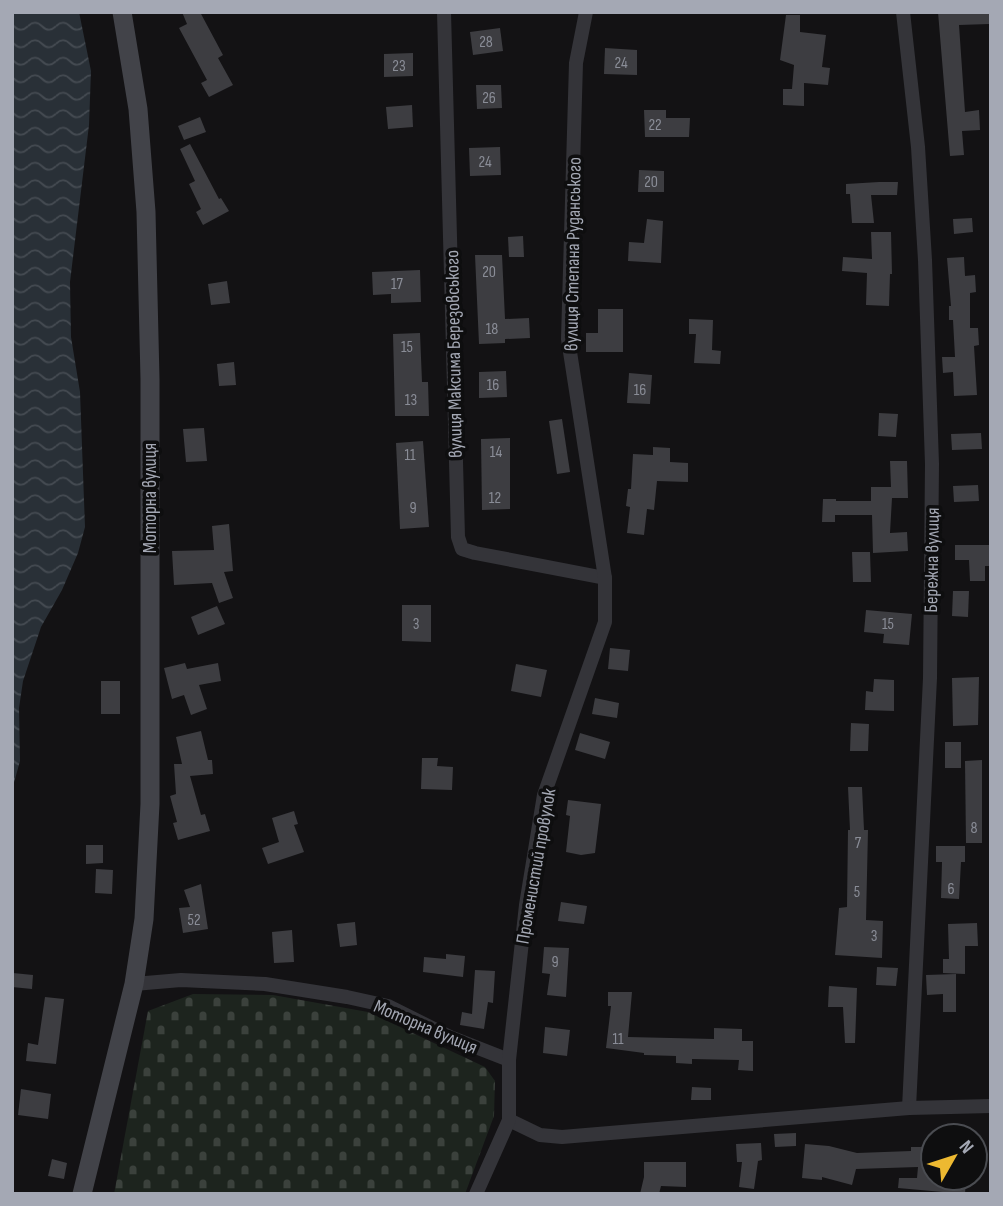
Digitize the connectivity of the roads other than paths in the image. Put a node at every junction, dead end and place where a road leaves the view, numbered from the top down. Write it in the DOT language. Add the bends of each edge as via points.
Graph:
graph roads {
  1 [pos="122,12"];
  2 [pos="444,12"];
  3 [pos="586,12"];
  4 [pos="903,12"];
  5 [pos="605,578"];
  6 [pos="134,984"];
  7 [pos="509,1060"];
  8 [pos="991,1106"];
  9 [pos="909,1108"];
  10 [pos="509,1120"];
  11 [pos="82,1194"];
  12 [pos="477,1194"];
  1 -- 6 [label="street, Моторна вулиця" via="138,109 146,212 150,379 150,804 144,919"];
  2 -- 5 [label="street, вулиця Максима Березовського" via="458,537 462,549 475,553"];
  3 -- 5 [label="street, вулиця Степана Руданського" via="576,63 568,339"];
  4 -- 9 [label="street, Бережна вулиця" via="926,260 932,464 930,678"];
  5 -- 7 [label="street, Променистий провулок" via="605,622 544,795"];
  6 -- 7 [label="street, Моторна вулиця" via="181,980 265,984 347,996 388,1006"];
  6 -- 11 [label="street, Моторна вулиця"];
  7 -- 10 [label="street, Променистий провулок"];
  8 -- 9 [label="street"];
  9 -- 10 [label="street" via="562,1137 540,1135"];
  10 -- 12 [label="street, Променистий провулок"];
}
